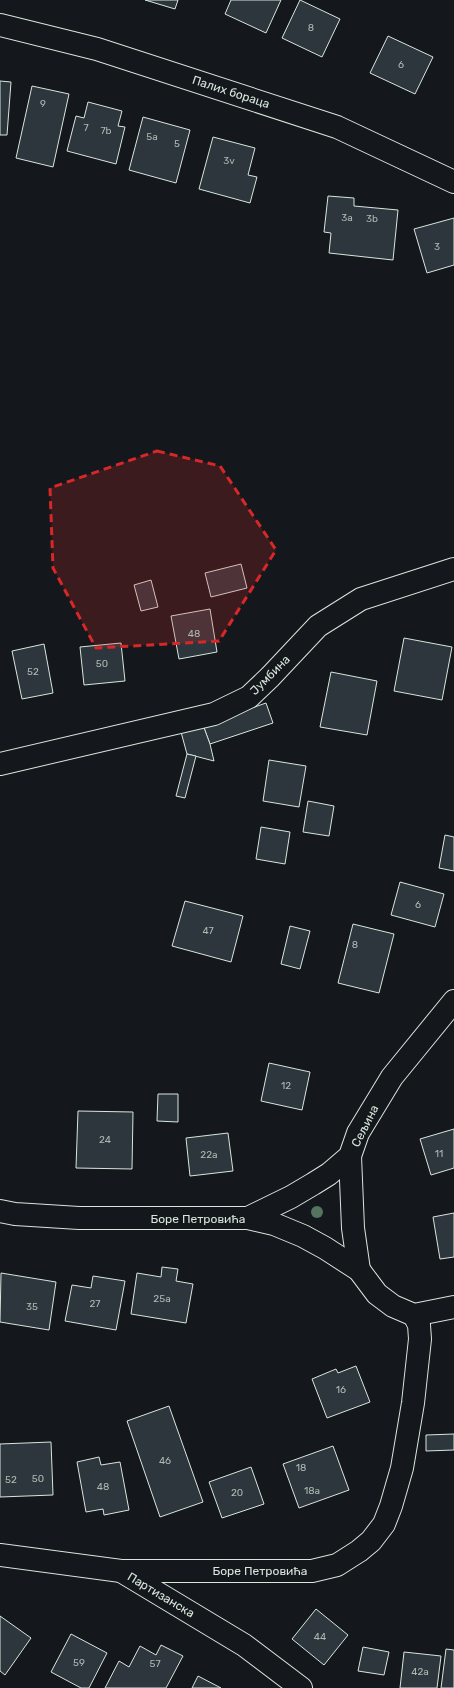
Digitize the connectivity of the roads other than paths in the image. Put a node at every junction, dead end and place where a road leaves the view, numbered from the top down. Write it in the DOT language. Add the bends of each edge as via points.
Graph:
graph roads {
  1 [pos="0,25"];
  2 [pos="454,182"];
  3 [pos="454,569"];
  4 [pos="0,764"];
  5 [pos="454,1001"];
  6 [pos="350,1156"];
  7 [pos="0,1211"];
  8 [pos="248,1218"];
  9 [pos="359,1270"];
  10 [pos="454,1307"];
  11 [pos="414,1315"];
  12 [pos="0,1555"];
  13 [pos="122,1571"];
  14 [pos="301,1688"];
  1 -- 2 [label="street, Палих бораца" via="97,49 337,127"];
  3 -- 4 [label="street, Јумбина" via="362,600 318,626 248,697 214,714"];
  5 -- 6 [label="street, Сељина" via="392,1077 358,1133"];
  6 -- 8 [label="street, Сељина" via="329,1174 308,1187"];
  6 -- 9 [label="street" via="353,1228"];
  7 -- 8 [label="street, Боре Петровића" via="79,1218"];
  8 -- 9 [label="street, Боре Петровића" via="274,1224 303,1236"];
  9 -- 11 [label="street, Боре Петровића" via="377,1294 393,1306"];
  10 -- 11 [label="street"];
  11 -- 13 [label="street, Боре Петровића" via="419,1325 420,1339 402,1468 384,1524 371,1541 337,1565 312,1571"];
  12 -- 13 [label="street, Партизанска"];
  13 -- 14 [label="street, Партизанска" via="244,1645"];
}
